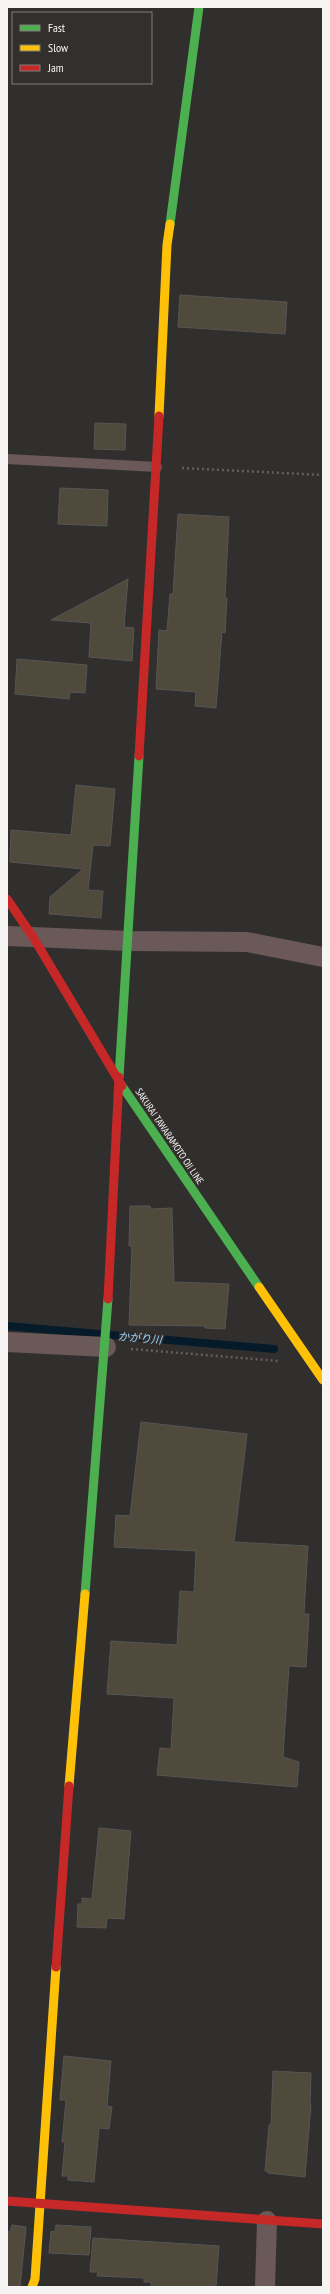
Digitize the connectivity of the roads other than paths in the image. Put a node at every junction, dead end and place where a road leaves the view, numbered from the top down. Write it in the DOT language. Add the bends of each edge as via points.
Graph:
graph roads {
  1 [pos="199,7"];
  2 [pos="7,459"];
  3 [pos="157,467"];
  4 [pos="7,899"];
  5 [pos="7,936"];
  6 [pos="33,938"];
  7 [pos="129,941"];
  8 [pos="323,957"];
  9 [pos="119,1081"];
  10 [pos="7,1342"];
  11 [pos="106,1347"];
  12 [pos="323,1380"];
  13 [pos="7,2201"];
  14 [pos="41,2204"];
  15 [pos="267,2221"];
  16 [pos="323,2224"];
  17 [pos="32,2287"];
  18 [pos="265,2287"];
  1 -- 3 [label="street" via="167,245"];
  2 -- 3 [label="lane"];
  3 -- 7 [label="street"];
  4 -- 6 [label="street, SAKURAI TAWARAMOTO OJI LINE"];
  5 -- 6 [label="street"];
  6 -- 7 [label="street"];
  6 -- 9 [label="street, SAKURAI TAWARAMOTO OJI LINE"];
  7 -- 8 [label="street" via="247,942"];
  7 -- 9 [label="street"];
  9 -- 11 [label="street"];
  9 -- 12 [label="street, SAKURAI TAWARAMOTO OJI LINE"];
  10 -- 11 [label="street"];
  11 -- 14 [label="street" via="68,1792"];
  13 -- 14 [label="street"];
  14 -- 15 [label="street"];
  14 -- 17 [label="street" via="35,2279"];
  15 -- 16 [label="street"];
  15 -- 18 [label="street"];
}
